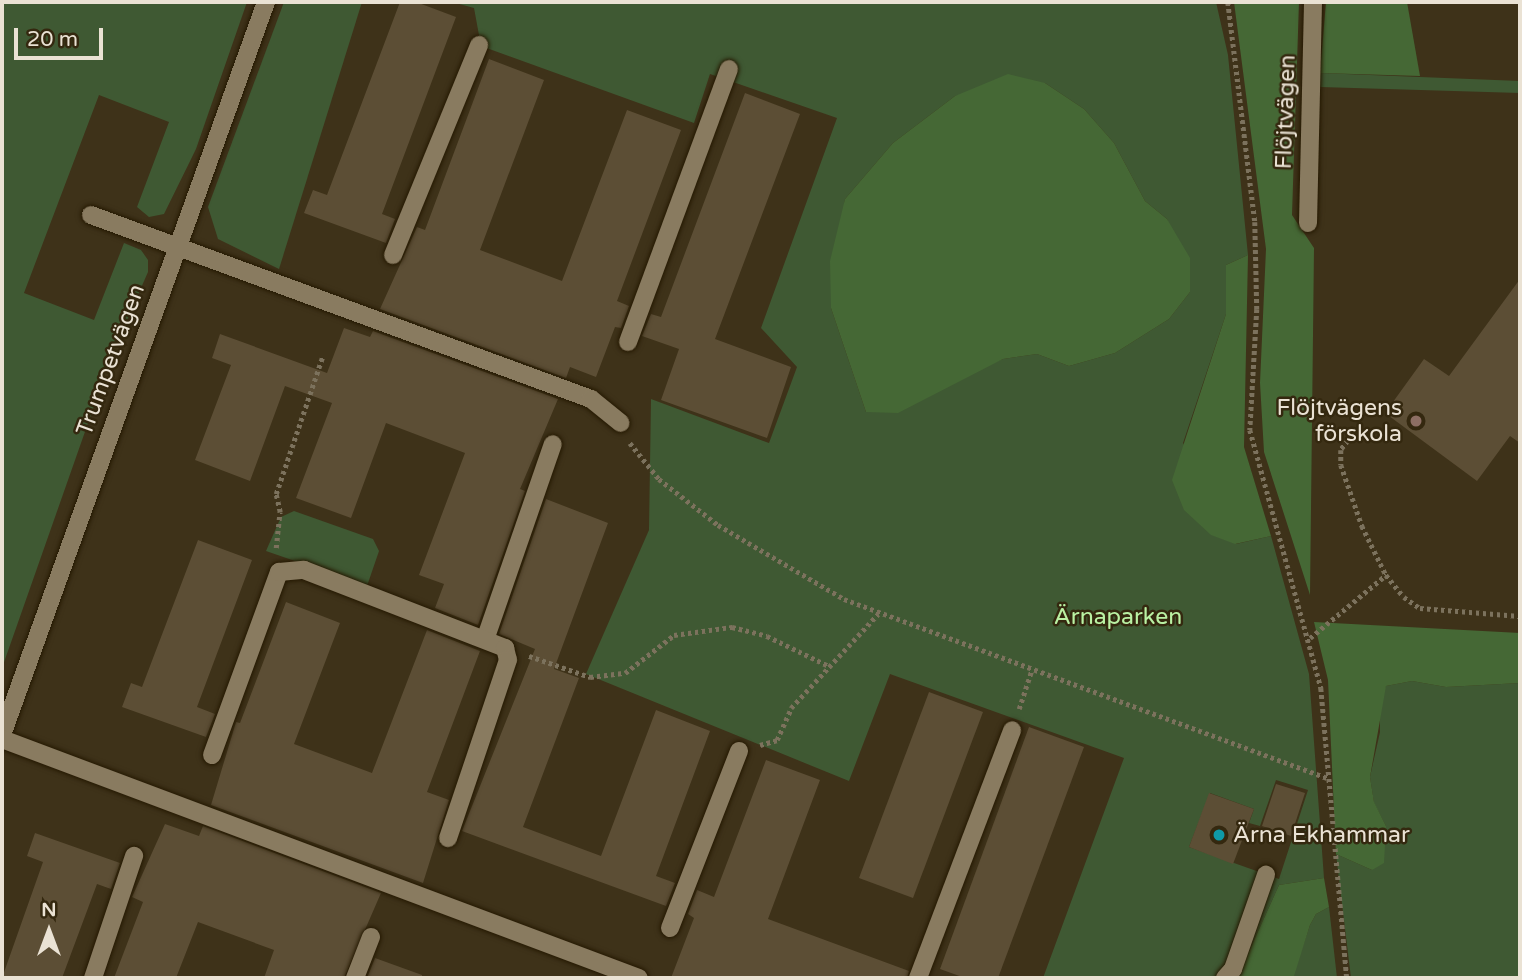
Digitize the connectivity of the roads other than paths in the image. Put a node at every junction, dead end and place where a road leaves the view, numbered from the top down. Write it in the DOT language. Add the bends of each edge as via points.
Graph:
graph roads {
  1 [pos="266,2"];
  2 [pos="1314,2"];
  3 [pos="478,45"];
  4 [pos="729,69"];
  5 [pos="91,215"];
  6 [pos="1308,223"];
  7 [pos="178,245"];
  8 [pos="393,255"];
  9 [pos="628,342"];
  10 [pos="621,423"];
  11 [pos="553,444"];
  12 [pos="486,637"];
  13 [pos="1012,730"];
  14 [pos="2,737"];
  15 [pos="739,751"];
  16 [pos="212,755"];
  17 [pos="448,838"];
  18 [pos="134,856"];
  19 [pos="1266,875"];
  20 [pos="670,928"];
  21 [pos="371,936"];
  22 [pos="93,978"];
  23 [pos="355,978"];
  24 [pos="639,978"];
  25 [pos="918,978"];
  26 [pos="1225,978"];
  1 -- 7 [label="street, Trumpetvägen"];
  2 -- 6 [label="street, Flöjtvägen"];
  3 -- 8 [label="street"];
  4 -- 9 [label="street"];
  5 -- 7 [label="street"];
  7 -- 10 [label="street" via="592,399"];
  7 -- 14 [label="street, Trumpetvägen"];
  11 -- 12 [label="street"];
  12 -- 16 [label="street" via="304,570 279,572"];
  12 -- 17 [label="street" via="505,648 508,660"];
  13 -- 25 [label="street"];
  14 -- 24 [label="street"];
  15 -- 20 [label="street"];
  18 -- 22 [label="street"];
  19 -- 26 [label="street" via="1233,969"];
  21 -- 23 [label="street"];
}
